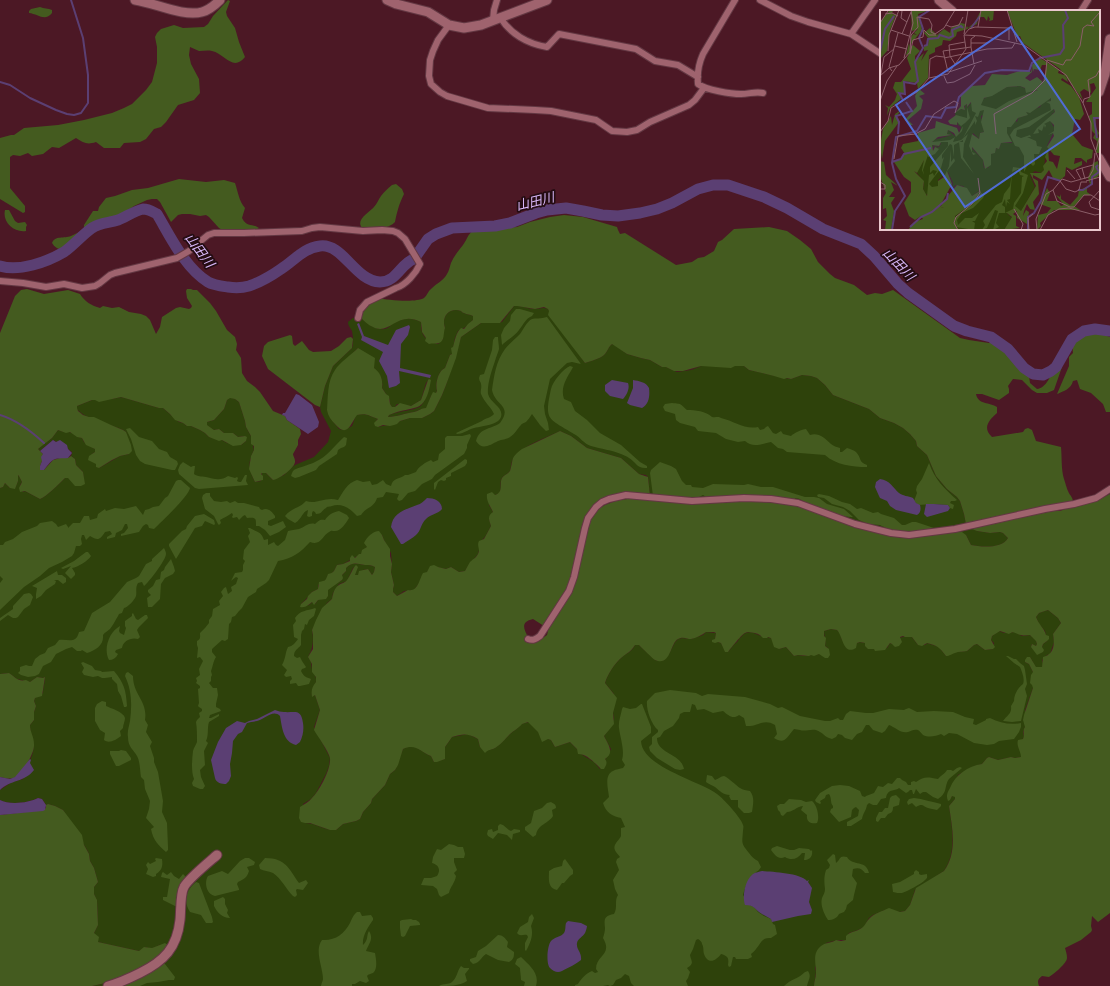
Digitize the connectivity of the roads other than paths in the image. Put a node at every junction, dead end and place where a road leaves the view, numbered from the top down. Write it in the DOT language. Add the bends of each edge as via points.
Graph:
graph roads {
  1 [pos="134,0"];
  2 [pos="220,0"];
  3 [pos="387,0"];
  4 [pos="498,0"];
  5 [pos="548,0"];
  6 [pos="735,0"];
  7 [pos="760,0"];
  8 [pos="875,0"];
  9 [pos="938,0"];
  10 [pos="1088,0"];
  11 [pos="951,10"];
  12 [pos="1082,10"];
  13 [pos="496,19"];
  14 [pos="449,25"];
  15 [pos="851,34"];
  16 [pos="1110,39"];
  17 [pos="880,53"];
  18 [pos="698,77"];
  19 [pos="704,88"];
  20 [pos="1100,89"];
  21 [pos="763,93"];
  22 [pos="1100,160"];
  23 [pos="1110,177"];
  24 [pos="0,281"];
  25 [pos="358,318"];
  26 [pos="1110,489"];
  27 [pos="528,639"];
  28 [pos="217,855"];
  29 [pos="108,986"];
  1 -- 2 [label="main road" via="194,13 209,9"];
  3 -- 14 [label="main road" via="428,12"];
  4 -- 13 [label="street" via="494,10"];
  5 -- 13 [label="main road"];
  6 -- 18 [label="street" via="703,54"];
  7 -- 15 [label="street" via="791,16"];
  8 -- 15 [label="street"];
  9 -- 11 [label="main road"];
  10 -- 12 [label="street"];
  13 -- 14 [label="main road" via="464,28"];
  13 -- 18 [label="street" via="523,40 537,45 547,47 559,34 563,34 636,49 655,61 678,65"];
  14 -- 19 [label="street" via="438,40 430,60 431,84 447,96 488,108 551,111 596,120 612,131 627,132 637,130 689,105"];
  15 -- 17 [label="street"];
  16 -- 20 [label="main road" via="1106,74"];
  18 -- 19 [label="street" via="698,84"];
  19 -- 21 [label="street" via="738,94"];
  22 -- 23 [label="main road"];
  24 -- 25 [label="street" via="46,287 64,284 82,288 95,286 110,275 177,258 214,233 302,231 320,227 393,231 402,236 420,264 400,287 366,302"];
  26 -- 27 [label="street" via="1096,498 1074,504 955,529 909,535 854,524 798,503 771,499 692,501 633,496 614,498 602,502 588,518 569,591 540,636 535,640"];
  28 -- 29 [label="main road" via="184,887 178,933 171,948 160,961 127,980"];
}
